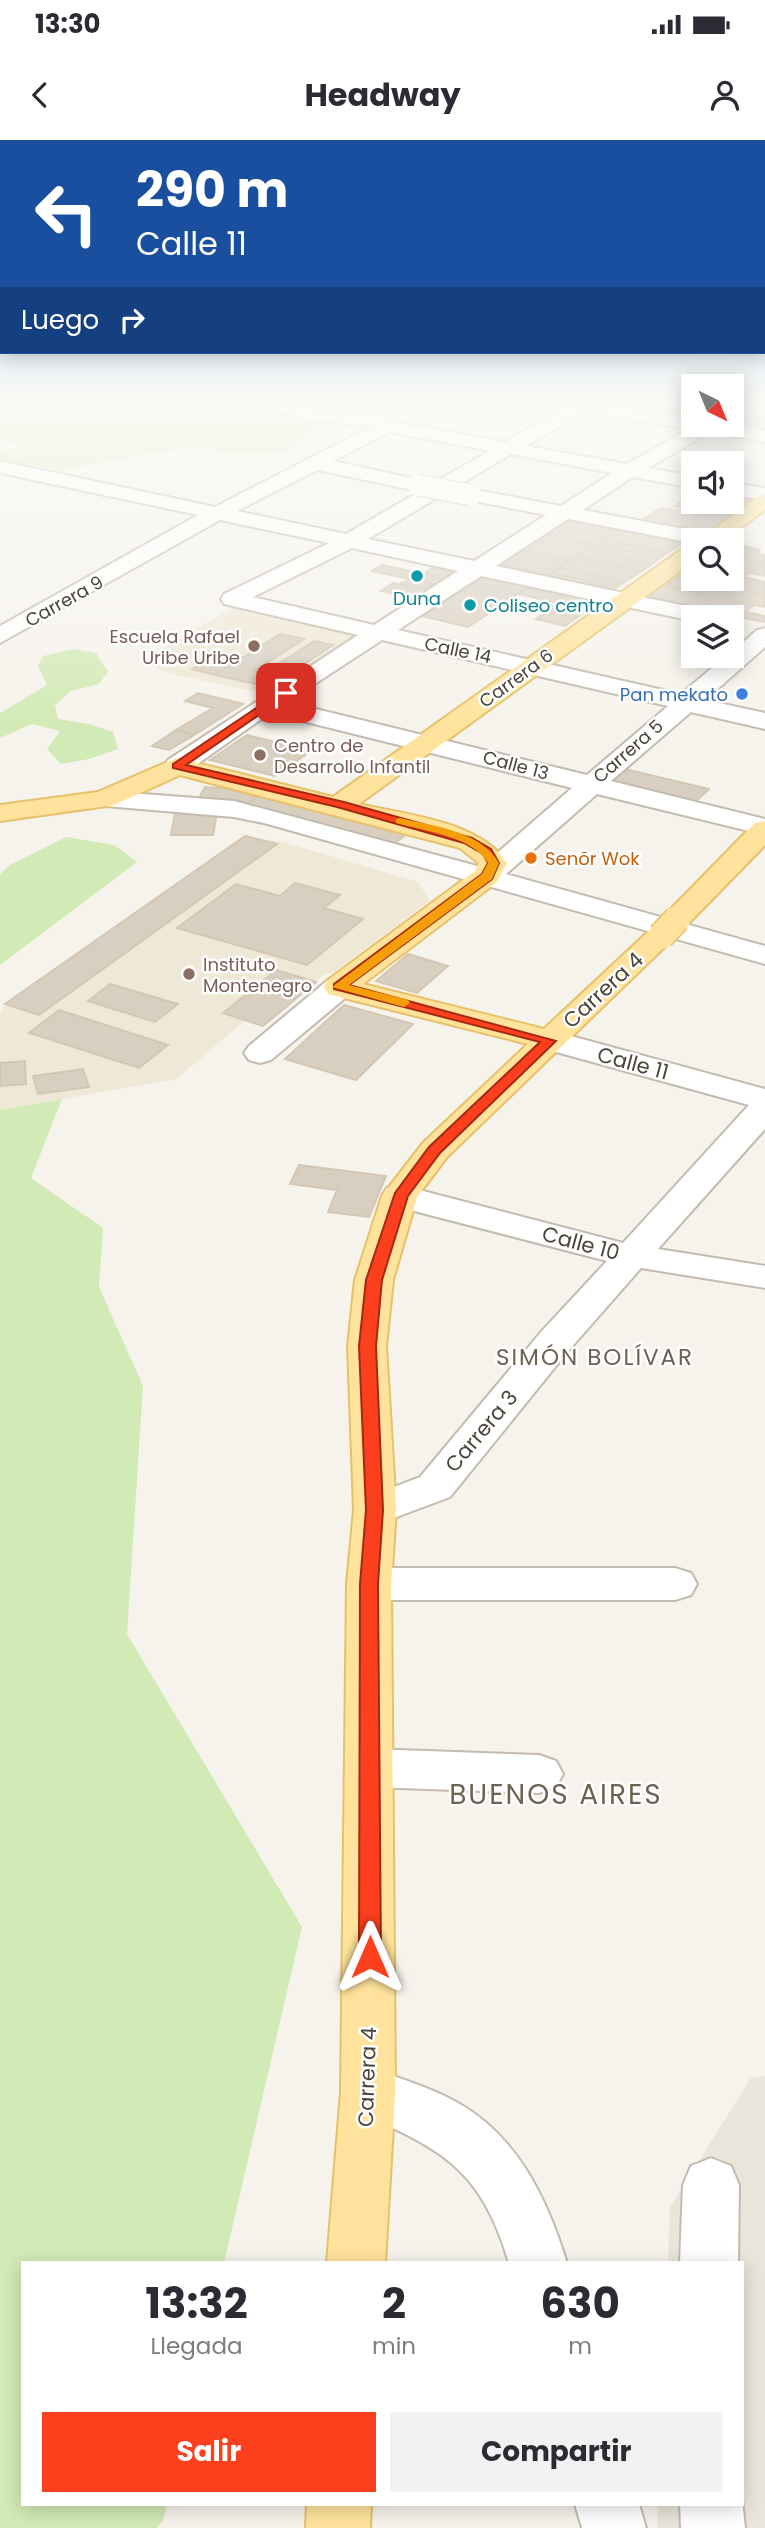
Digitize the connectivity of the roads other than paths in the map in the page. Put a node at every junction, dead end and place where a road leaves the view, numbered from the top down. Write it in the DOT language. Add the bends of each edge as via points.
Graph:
graph roads {
  1 [pos="201,509"];
  2 [pos="225,509"];
  3 [pos="404,509"];
  4 [pos="545,509"];
  5 [pos="569,509"];
  6 [pos="752,509"];
  7 [pos="218,513"];
  8 [pos="563,513"];
  9 [pos="726,528"];
  10 [pos="681,539"];
  11 [pos="348,542"];
  12 [pos="681,560"];
  13 [pos="478,569"];
  14 [pos="625,600"];
  15 [pos="681,612"];
  16 [pos="758,630"];
  17 [pos="381,633"];
  18 [pos="0,636"];
  19 [pos="533,666"];
  20 [pos="684,702"];
  21 [pos="267,705"];
  22 [pos="765,721"];
  23 [pos="427,742"];
  24 [pos="177,766"];
  25 [pos="590,784"];
  26 [pos="104,799"];
  27 [pos="340,805"];
  28 [pos="2,813"];
  29 [pos="765,828"];
  30 [pos="490,873"];
  31 [pos="765,956"];
  32 [pos="339,987"];
  33 [pos="549,1041"];
  34 [pos="260,1053"];
  35 [pos="765,1099"];
  36 [pos="765,1108"];
  37 [pos="400,1196"];
  38 [pos="632,1255"];
  39 [pos="765,1277"];
  40 [pos="375,1510"];
  41 [pos="369,1584"];
  42 [pos="675,1584"];
  43 [pos="371,1769"];
  44 [pos="539,1774"];
  45 [pos="368,2092"];
  46 [pos="711,2185"];
  47 [pos="356,2261"];
  48 [pos="537,2261"];
  49 [pos="709,2261"];
  50 [pos="339,2506"];
  51 [pos="608,2506"];
  52 [pos="712,2506"];
  53 [pos="338,2528"];
  54 [pos="614,2528"];
  55 [pos="713,2528"];
  1 -- 7 [label="street"];
  2 -- 7 [label="street, Carrera 9"];
  3 -- 11 [label="street"];
  4 -- 8 [label="street, bridge"];
  5 -- 8 [label="street"];
  6 -- 9 [label="main road, Carrera 6"];
  7 -- 11 [label="street"];
  7 -- 18 [label="street, Carrera 9"];
  8 -- 10 [label="street"];
  8 -- 13 [label="street"];
  11 -- 13 [label="street"];
  11 -- 17 [label="street, Calle 14" via="232,599"];
  12 -- 14 [label="main road, Carrera 6"];
  13 -- 14 [label="street"];
  13 -- 17 [label="street"];
  14 -- 15 [label="street"];
  14 -- 19 [label="main road, Carrera 6"];
  16 -- 20 [label="street, Carrera 5"];
  17 -- 19 [label="street, Calle 14"];
  17 -- 21 [label="street"];
  19 -- 20 [label="street, Calle 14"];
  19 -- 23 [label="main road, Carrera 6"];
  20 -- 22 [label="street, Calle 14"];
  20 -- 25 [label="street, Carrera 5"];
  21 -- 23 [label="street, Calle 13"];
  21 -- 24 [label="street"];
  23 -- 25 [label="street, Calle 13"];
  23 -- 27 [label="main road, Carrera 6"];
  24 -- 26 [label="main road"];
  24 -- 27 [label="main road"];
  25 -- 29 [label="street, Calle 13"];
  25 -- 30 [label="street, Carrera 5"];
  26 -- 28 [label="main road"];
  26 -- 30 [label="street" via="234,808"];
  27 -- 30 [label="main road" via="468,840 487,852 494,863"];
  29 -- 33 [label="main road, Carrera 4" via="669,928"];
  30 -- 31 [label="street"];
  30 -- 32 [label="main road, Carrera 5"];
  32 -- 33 [label="main road, Calle 11"];
  32 -- 34 [label="street, Carrera 5"];
  33 -- 35 [label="street, Calle 11"];
  33 -- 37 [label="main road, Carrera 4" via="435,1150"];
  36 -- 38 [label="street, Carrera 3"];
  37 -- 38 [label="street, Calle 10"];
  37 -- 40 [label="main road, Carrera 4" via="374,1280 368,1346"];
  38 -- 39 [label="street, Calle 10"];
  38 -- 40 [label="street, Carrera 3" via="435,1487"];
  40 -- 41 [label="main road, Carrera 4"];
  41 -- 42 [label="street"];
  41 -- 43 [label="main road, Carrera 4"];
  43 -- 44 [label="street"];
  43 -- 45 [label="main road, Carrera 4"];
  45 -- 47 [label="main road, Carrera 4"];
  45 -- 48 [label="street" via="439,2121 492,2168 517,2201"];
  46 -- 49 [label="street"];
  50 -- 53 [label="main road"];
  51 -- 54 [label="street"];
  52 -- 55 [label="street"];
}
